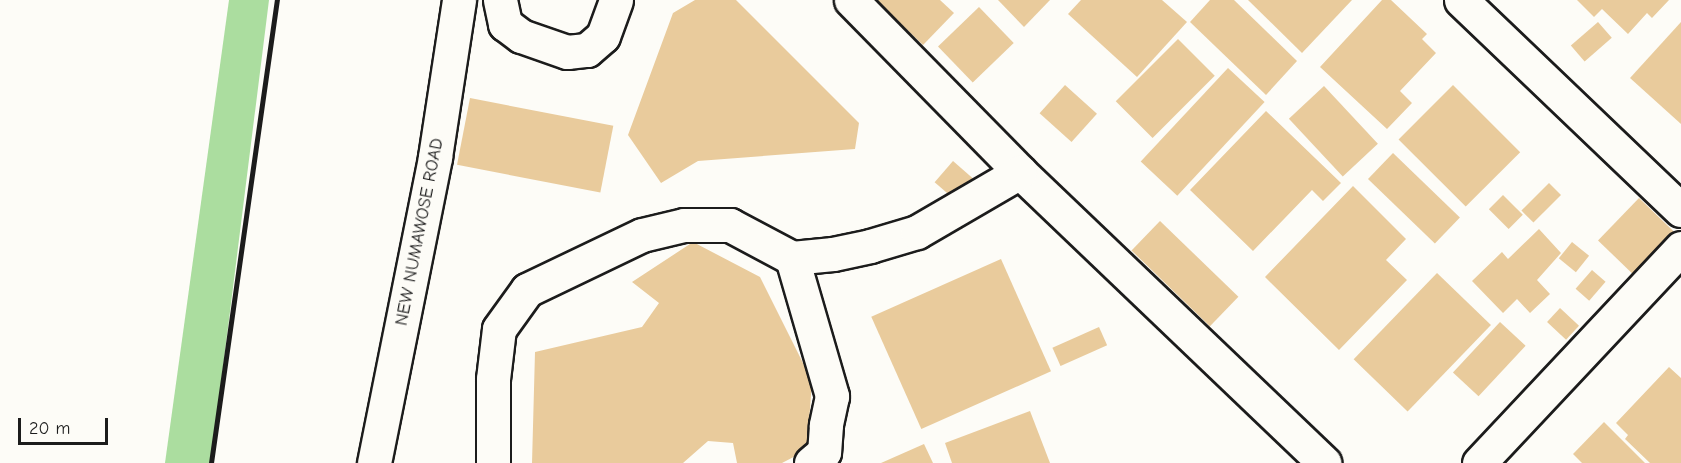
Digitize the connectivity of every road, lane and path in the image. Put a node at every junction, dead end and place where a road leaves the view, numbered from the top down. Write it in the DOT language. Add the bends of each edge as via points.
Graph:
graph roads {
  1 [pos="459,0"];
  2 [pos="500,0"];
  3 [pos="616,0"];
  4 [pos="851,0"];
  5 [pos="1461,0"];
  6 [pos="1020,172"];
  7 [pos="1681,210"];
  8 [pos="1681,248"];
  9 [pos="792,258"];
  10 [pos="374,463"];
  11 [pos="493,463"];
  12 [pos="811,463"];
  13 [pos="1324,463"];
  14 [pos="1479,463"];
  1 -- 10 [label="street, NEW NUMAWOSE ROAD" via="435,157"];
  2 -- 3 [label="street" via="505,24 521,36 567,52 587,50 603,36"];
  4 -- 6 [label="street"];
  5 -- 7 [label="street"];
  6 -- 9 [label="street" via="917,232 833,254"];
  6 -- 13 [label="street"];
  8 -- 14 [label="street"];
  9 -- 11 [label="street" via="730,225 684,225 642,235 527,290 499,329 493,379"];
  9 -- 12 [label="street" via="832,396 824,452"];
}
